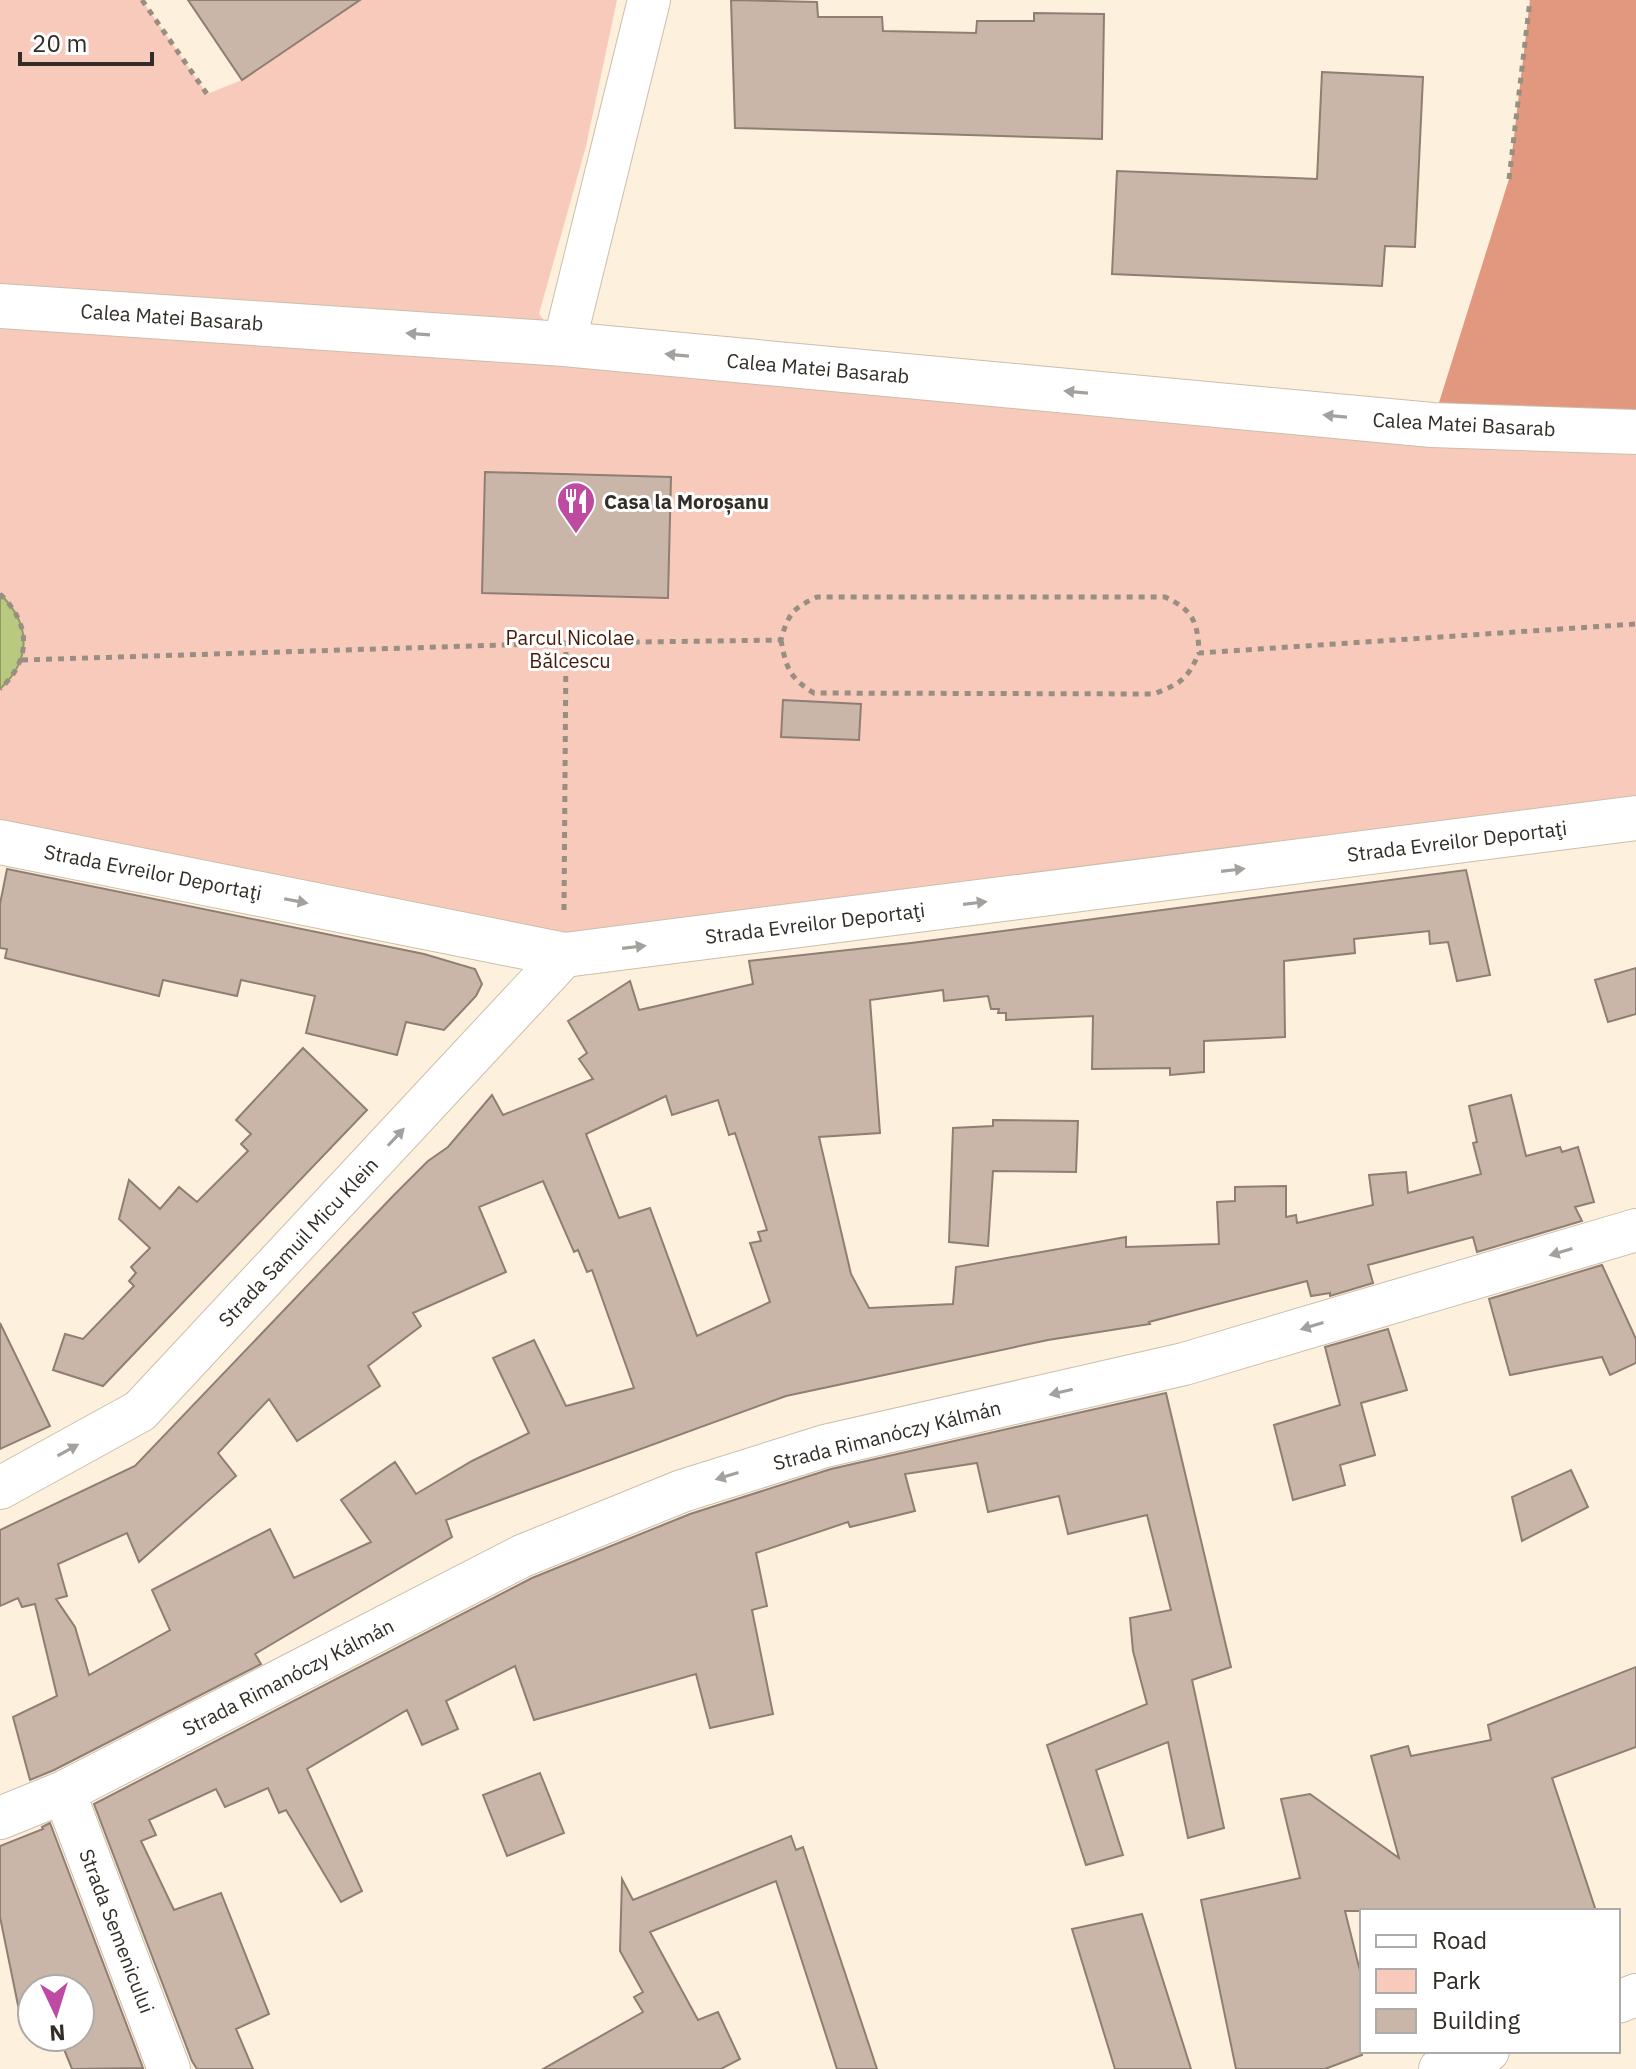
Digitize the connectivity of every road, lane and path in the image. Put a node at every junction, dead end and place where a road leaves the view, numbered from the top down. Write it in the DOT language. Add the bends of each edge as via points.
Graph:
graph roads {
  1 [pos="142,0"];
  2 [pos="649,0"];
  3 [pos="1530,0"];
  4 [pos="207,94"];
  5 [pos="1509,179"];
  6 [pos="0,306"];
  7 [pos="564,344"];
  8 [pos="1636,432"];
  9 [pos="0,594"];
  10 [pos="1636,624"];
  11 [pos="781,640"];
  12 [pos="566,643"];
  13 [pos="1199,653"];
  14 [pos="22,660"];
  15 [pos="0,689"];
  16 [pos="1636,818"];
  17 [pos="0,842"];
  18 [pos="565,955"];
  19 [pos="1636,1230"];
  20 [pos="0,1488"];
  21 [pos="64,1792"];
  22 [pos="0,1818"];
  23 [pos="1483,2053"];
  24 [pos="169,2069"];
  25 [pos="1440,2069"];
  1 -- 4 [label="path"];
  2 -- 7 [label="street"];
  3 -- 5 [label="path"];
  7 -- 6 [label="main road, Calea Matei Basarab, one-way"];
  8 -- 7 [label="main road, Calea Matei Basarab, one-way" via="1432,425"];
  9 -- 14 [label="path" via="21,622"];
  10 -- 13 [label="path"];
  11 -- 12 [label="path"];
  11 -- 13 [label="path" via="795,682 814,693 1154,694 1191,673"];
  11 -- 13 [label="path" via="786,621 798,606 817,597 1165,597 1183,605 1192,617"];
  12 -- 14 [label="path"];
  12 -- 18 [label="path"];
  14 -- 15 [label="path"];
  18 -- 16 [label="main road, Strada Evreilor Deportaţi, one-way"];
  17 -- 18 [label="main road, Strada Evreilor Deportaţi, one-way"];
  20 -- 18 [label="street, Strada Samuil Micu Klein, one-way" via="140,1411"];
  19 -- 21 [label="street, Strada Rimanóczy Kálmán, one-way" via="1184,1364 825,1446 682,1491 522,1556"];
  21 -- 22 [label="street, Strada Rimanóczy Kálmán"];
  21 -- 24 [label="street, Strada Semenicului"];
  23 -- 25 [label="street"];
}
